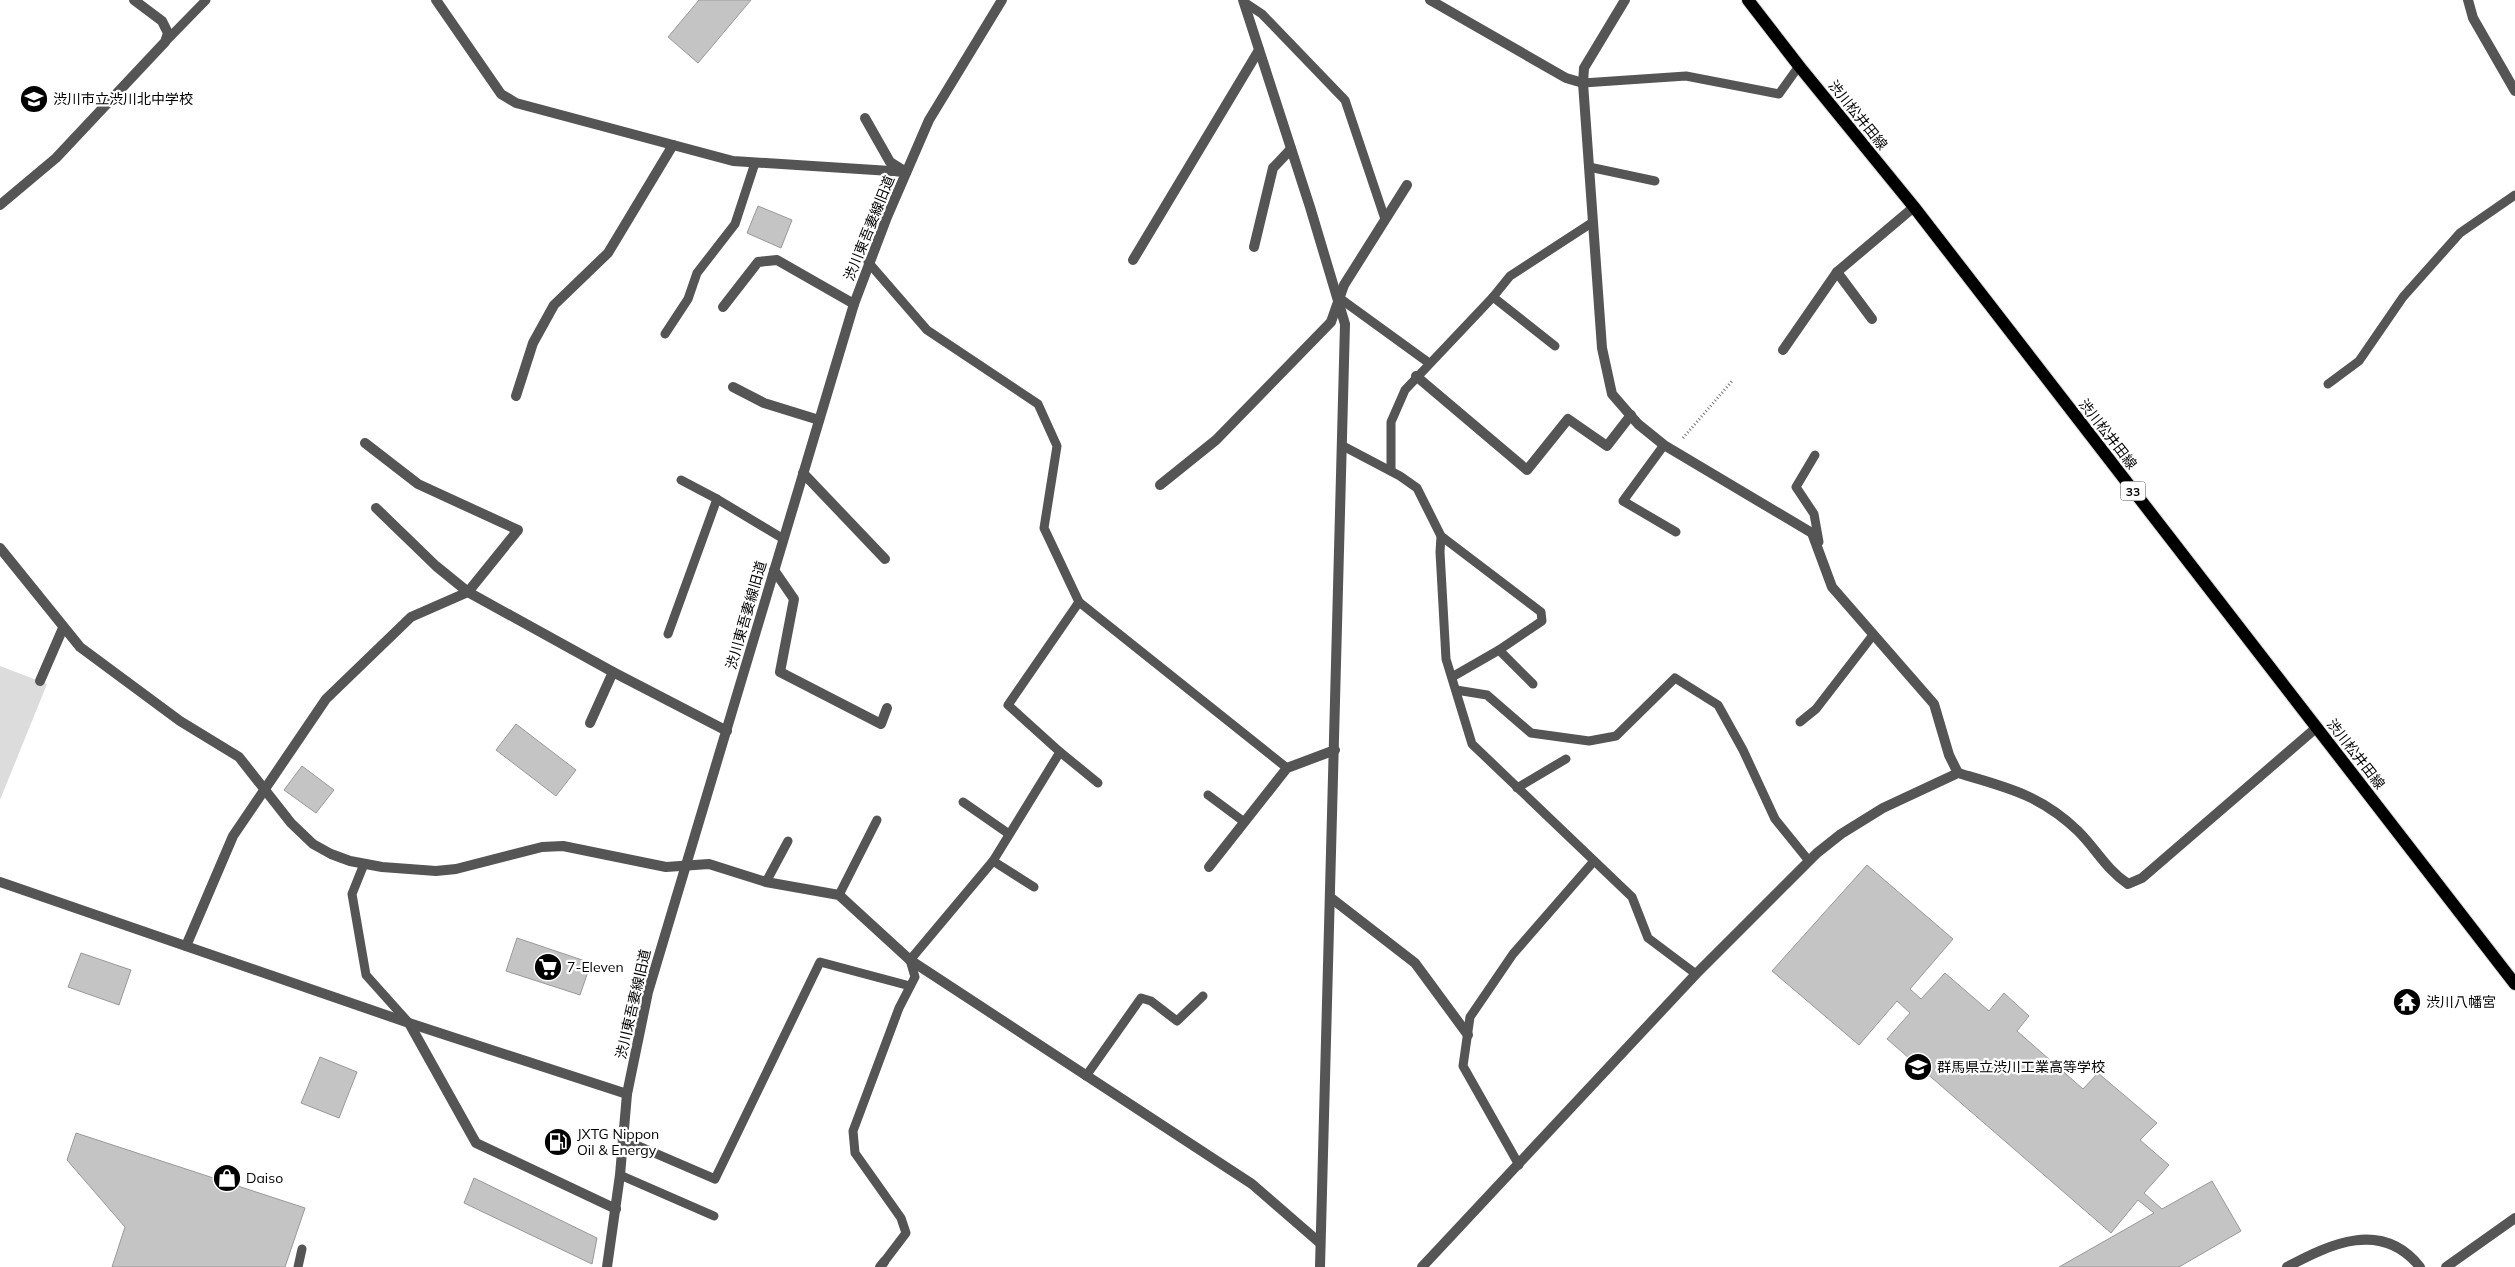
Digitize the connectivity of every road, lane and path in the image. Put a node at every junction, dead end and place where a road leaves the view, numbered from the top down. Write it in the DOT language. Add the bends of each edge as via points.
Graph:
graph roads {
  1 [pos="134,0"];
  2 [pos="206,0"];
  3 [pos="436,0"];
  4 [pos="1002,0"];
  5 [pos="1432,0"];
  6 [pos="1625,0"];
  7 [pos="1748,0"];
  8 [pos="2468,0"];
  9 [pos="1244,1"];
  10 [pos="165,42"];
  11 [pos="1259,50"];
  12 [pos="1798,66"];
  13 [pos="1583,83"];
  14 [pos="2515,91"];
  15 [pos="864,118"];
  16 [pos="673,145"];
  17 [pos="1291,149"];
  18 [pos="755,162"];
  19 [pos="1589,167"];
  20 [pos="906,172"];
  21 [pos="1655,180"];
  22 [pos="1407,185"];
  23 [pos="2515,195"];
  24 [pos="0,205"];
  25 [pos="1914,207"];
  26 [pos="1385,219"];
  27 [pos="1593,222"];
  28 [pos="1254,247"];
  29 [pos="1133,260"];
  30 [pos="868,262"];
  31 [pos="1837,272"];
  32 [pos="1338,297"];
  33 [pos="1493,297"];
  34 [pos="854,304"];
  35 [pos="723,306"];
  36 [pos="1872,319"];
  37 [pos="665,334"];
  38 [pos="1555,346"];
  39 [pos="1783,350"];
  40 [pos="1429,363"];
  41 [pos="1416,376"];
  42 [pos="1733,380"];
  43 [pos="2328,384"];
  44 [pos="733,387"];
  45 [pos="516,396"];
  46 [pos="1631,415"];
  47 [pos="819,420"];
  48 [pos="365,443"];
  49 [pos="1343,446"];
  50 [pos="1668,448"];
  51 [pos="1814,455"];
  52 [pos="1391,471"];
  53 [pos="803,473"];
  54 [pos="681,480"];
  55 [pos="1160,485"];
  56 [pos="717,499"];
  57 [pos="376,508"];
  58 [pos="1676,532"];
  59 [pos="1441,536"];
  60 [pos="782,538"];
  61 [pos="0,548"];
  62 [pos="1821,557"];
  63 [pos="885,559"];
  64 [pos="774,570"];
  65 [pos="468,592"];
  66 [pos="1079,602"];
  67 [pos="63,628"];
  68 [pos="668,634"];
  69 [pos="1873,635"];
  70 [pos="1499,650"];
  71 [pos="613,672"];
  72 [pos="1452,677"];
  73 [pos="40,681"];
  74 [pos="1533,684"];
  75 [pos="1456,690"];
  76 [pos="887,708"];
  77 [pos="1800,722"];
  78 [pos="590,723"];
  79 [pos="2316,728"];
  80 [pos="727,732"];
  81 [pos="1335,750"];
  82 [pos="1060,752"];
  83 [pos="1566,759"];
  84 [pos="1287,768"];
  85 [pos="1958,773"];
  86 [pos="1098,783"];
  87 [pos="264,788"];
  88 [pos="1518,788"];
  89 [pos="1208,795"];
  90 [pos="963,802"];
  91 [pos="877,820"];
  92 [pos="1244,821"];
  93 [pos="1009,834"];
  94 [pos="788,841"];
  95 [pos="993,861"];
  96 [pos="1594,861"];
  97 [pos="1809,861"];
  98 [pos="364,864"];
  99 [pos="685,867"];
  100 [pos="1209,867"];
  101 [pos="0,882"];
  102 [pos="766,882"];
  103 [pos="1034,887"];
  104 [pos="839,896"];
  105 [pos="1331,898"];
  106 [pos="186,946"];
  107 [pos="910,960"];
  108 [pos="1696,974"];
  109 [pos="2515,984"];
  110 [pos="910,986"];
  111 [pos="1203,996"];
  112 [pos="409,1022"];
  113 [pos="1468,1035"];
  114 [pos="1086,1076"];
  115 [pos="627,1094"];
  116 [pos="622,1139"];
  117 [pos="1519,1165"];
  118 [pos="620,1175"];
  119 [pos="616,1209"];
  120 [pos="714,1216"];
  121 [pos="2515,1218"];
  122 [pos="1320,1243"];
  123 [pos="302,1249"];
  124 [pos="882,1265"];
  125 [pos="298,1267"];
  126 [pos="607,1267"];
  127 [pos="1320,1267"];
  128 [pos="1422,1267"];
  129 [pos="2287,1267"];
  130 [pos="2420,1267"];
  131 [pos="2446,1267"];
  1 -- 10 [label="street" via="162,21 168,33"];
  2 -- 10 [label="lane"];
  3 -- 16 [label="street" via="501,94 516,103"];
  4 -- 20 [label="street, 渋川東吾妻線旧道" via="929,120"];
  5 -- 13 [label="street" via="1566,78"];
  6 -- 13 [label="street" via="1584,68"];
  7 -- 12 [label="main road, 渋川松井田線 / 33"];
  8 -- 14 [label="street" via="2473,18"];
  9 -- 11 [label="street"];
  9 -- 26 [label="lane" via="1262,14 1345,100"];
  10 -- 24 [label="street" via="56,158"];
  11 -- 17 [label="street"];
  11 -- 29 [label="street"];
  12 -- 13 [label="lane" via="1779,94 1686,76"];
  12 -- 25 [label="main road, 渋川松井田線 / 33"];
  13 -- 19 [label="street"];
  15 -- 20 [label="street" via="890,162"];
  16 -- 18 [label="street" via="733,161"];
  16 -- 45 [label="street" via="608,253 554,305 533,343"];
  17 -- 28 [label="street" via="1273,168"];
  17 -- 32 [label="street"];
  18 -- 20 [label="street"];
  18 -- 37 [label="lane" via="735,224 697,272 688,299"];
  19 -- 21 [label="lane"];
  19 -- 27 [label="street"];
  20 -- 30 [label="street, 渋川東吾妻線旧道"];
  22 -- 26 [label="street"];
  23 -- 43 [label="lane" via="2460,233 2403,297 2360,361"];
  25 -- 31 [label="street"];
  25 -- 79 [label="main road, 渋川松井田線 / 33"];
  26 -- 32 [label="street"];
  27 -- 33 [label="lane" via="1510,276"];
  27 -- 46 [label="street" via="1602,348 1612,394"];
  30 -- 34 [label="street, 渋川東吾妻線旧道"];
  30 -- 66 [label="lane" via="926,330 1038,404 1058,446 1044,528"];
  31 -- 36 [label="street"];
  31 -- 39 [label="street"];
  32 -- 40 [label="lane"];
  32 -- 49 [label="street" via="1345,324"];
  32 -- 55 [label="street" via="1331,322 1216,440"];
  33 -- 38 [label="lane"];
  33 -- 40 [label="lane"];
  34 -- 35 [label="street" via="778,260 758,262"];
  34 -- 47 [label="street, 渋川東吾妻線旧道"];
  40 -- 41 [label="lane"];
  41 -- 46 [label="street" via="1527,470 1568,419 1608,446"];
  41 -- 52 [label="lane" via="1405,390 1391,422"];
  42 -- 50 [label="path"];
  44 -- 47 [label="street" via="764,403"];
  46 -- 50 [label="street"];
  47 -- 53 [label="street, 渋川東吾妻線旧道"];
  48 -- 65 [label="street" via="418,484 518,530"];
  49 -- 52 [label="lane"];
  49 -- 81 [label="street"];
  50 -- 58 [label="lane" via="1623,501"];
  50 -- 62 [label="street" via="1812,533"];
  51 -- 62 [label="lane" via="1796,487 1814,514"];
  52 -- 59 [label="lane" via="1417,488"];
  53 -- 60 [label="street, 渋川東吾妻線旧道"];
  53 -- 63 [label="street"];
  54 -- 56 [label="lane"];
  56 -- 60 [label="lane"];
  56 -- 68 [label="lane"];
  57 -- 65 [label="street"];
  59 -- 70 [label="lane" via="1541,612 1542,621"];
  59 -- 72 [label="lane" via="1446,659"];
  60 -- 64 [label="street, 渋川東吾妻線旧道"];
  61 -- 67 [label="street"];
  62 -- 69 [label="street" via="1832,587"];
  64 -- 76 [label="street" via="794,599 780,672 881,724"];
  64 -- 80 [label="street, 渋川東吾妻線旧道"];
  65 -- 71 [label="street"];
  65 -- 87 [label="street" via="411,617 326,699"];
  66 -- 82 [label="lane" via="1008,705"];
  66 -- 84 [label="lane"];
  67 -- 73 [label="street"];
  67 -- 87 [label="street" via="80,647 126,682 180,721 239,757"];
  69 -- 77 [label="lane" via="1816,709"];
  69 -- 85 [label="street" via="1934,704 1949,755"];
  70 -- 72 [label="lane"];
  70 -- 74 [label="lane"];
  71 -- 78 [label="street"];
  71 -- 80 [label="street"];
  72 -- 75 [label="lane"];
  75 -- 88 [label="lane" via="1472,744"];
  75 -- 97 [label="lane" via="1488,695 1531,733 1589,741 1616,736 1675,678 1718,705 1775,819"];
  79 -- 85 [label="street" via="2142,878 2128,884 2112,873 2079,832 2044,803"];
  79 -- 109 [label="main road, 渋川松井田線 / 33"];
  80 -- 99 [label="street, 渋川東吾妻線旧道"];
  81 -- 84 [label="street"];
  81 -- 105 [label="street"];
  82 -- 86 [label="lane"];
  82 -- 93 [label="lane"];
  83 -- 88 [label="lane"];
  84 -- 92 [label="street"];
  85 -- 97 [label="street" via="1883,808 1842,834"];
  87 -- 98 [label="street" via="291,823 313,844 331,854"];
  87 -- 106 [label="street" via="233,836"];
  88 -- 96 [label="lane"];
  89 -- 92 [label="lane"];
  90 -- 93 [label="lane"];
  91 -- 104 [label="lane"];
  92 -- 100 [label="street"];
  93 -- 95 [label="lane"];
  94 -- 102 [label="lane"];
  95 -- 103 [label="lane"];
  95 -- 107 [label="lane"];
  96 -- 108 [label="lane" via="1632,897 1648,938"];
  96 -- 113 [label="lane" via="1513,954 1470,1017"];
  97 -- 108 [label="street"];
  98 -- 99 [label="street" via="410,871 436,871 563,846 666,867"];
  98 -- 112 [label="lane" via="352,894 366,975"];
  99 -- 102 [label="street" via="709,864"];
  99 -- 115 [label="street, 渋川東吾妻線旧道" via="648,992"];
  101 -- 106 [label="street"];
  102 -- 104 [label="street"];
  104 -- 107 [label="street"];
  105 -- 113 [label="street" via="1415,963"];
  105 -- 122 [label="street"];
  106 -- 112 [label="street"];
  107 -- 110 [label="lane" via="915,977"];
  107 -- 114 [label="street"];
  108 -- 117 [label="street"];
  110 -- 116 [label="lane" via="820,962 715,1179"];
  110 -- 124 [label="lane" via="854,1131 855,1153 901,1218 906,1233"];
  111 -- 114 [label="lane" via="1177,1021 1151,1000 1141,998"];
  112 -- 115 [label="street"];
  112 -- 119 [label="street" via="476,1143"];
  113 -- 117 [label="lane" via="1463,1066"];
  114 -- 122 [label="street" via="1252,1184"];
  115 -- 116 [label="street, 渋川東吾妻線旧道"];
  116 -- 118 [label="street, 渋川東吾妻線旧道"];
  117 -- 128 [label="street"];
  118 -- 119 [label="street, 渋川東吾妻線旧道"];
  118 -- 120 [label="lane"];
  119 -- 126 [label="street, 渋川東吾妻線旧道"];
  121 -- 131 [label="street"];
  122 -- 127 [label="street"];
  123 -- 125 [label="lane"];
  129 -- 130 [label="street" via="2340,1242 2369,1238 2399,1249"];
}
